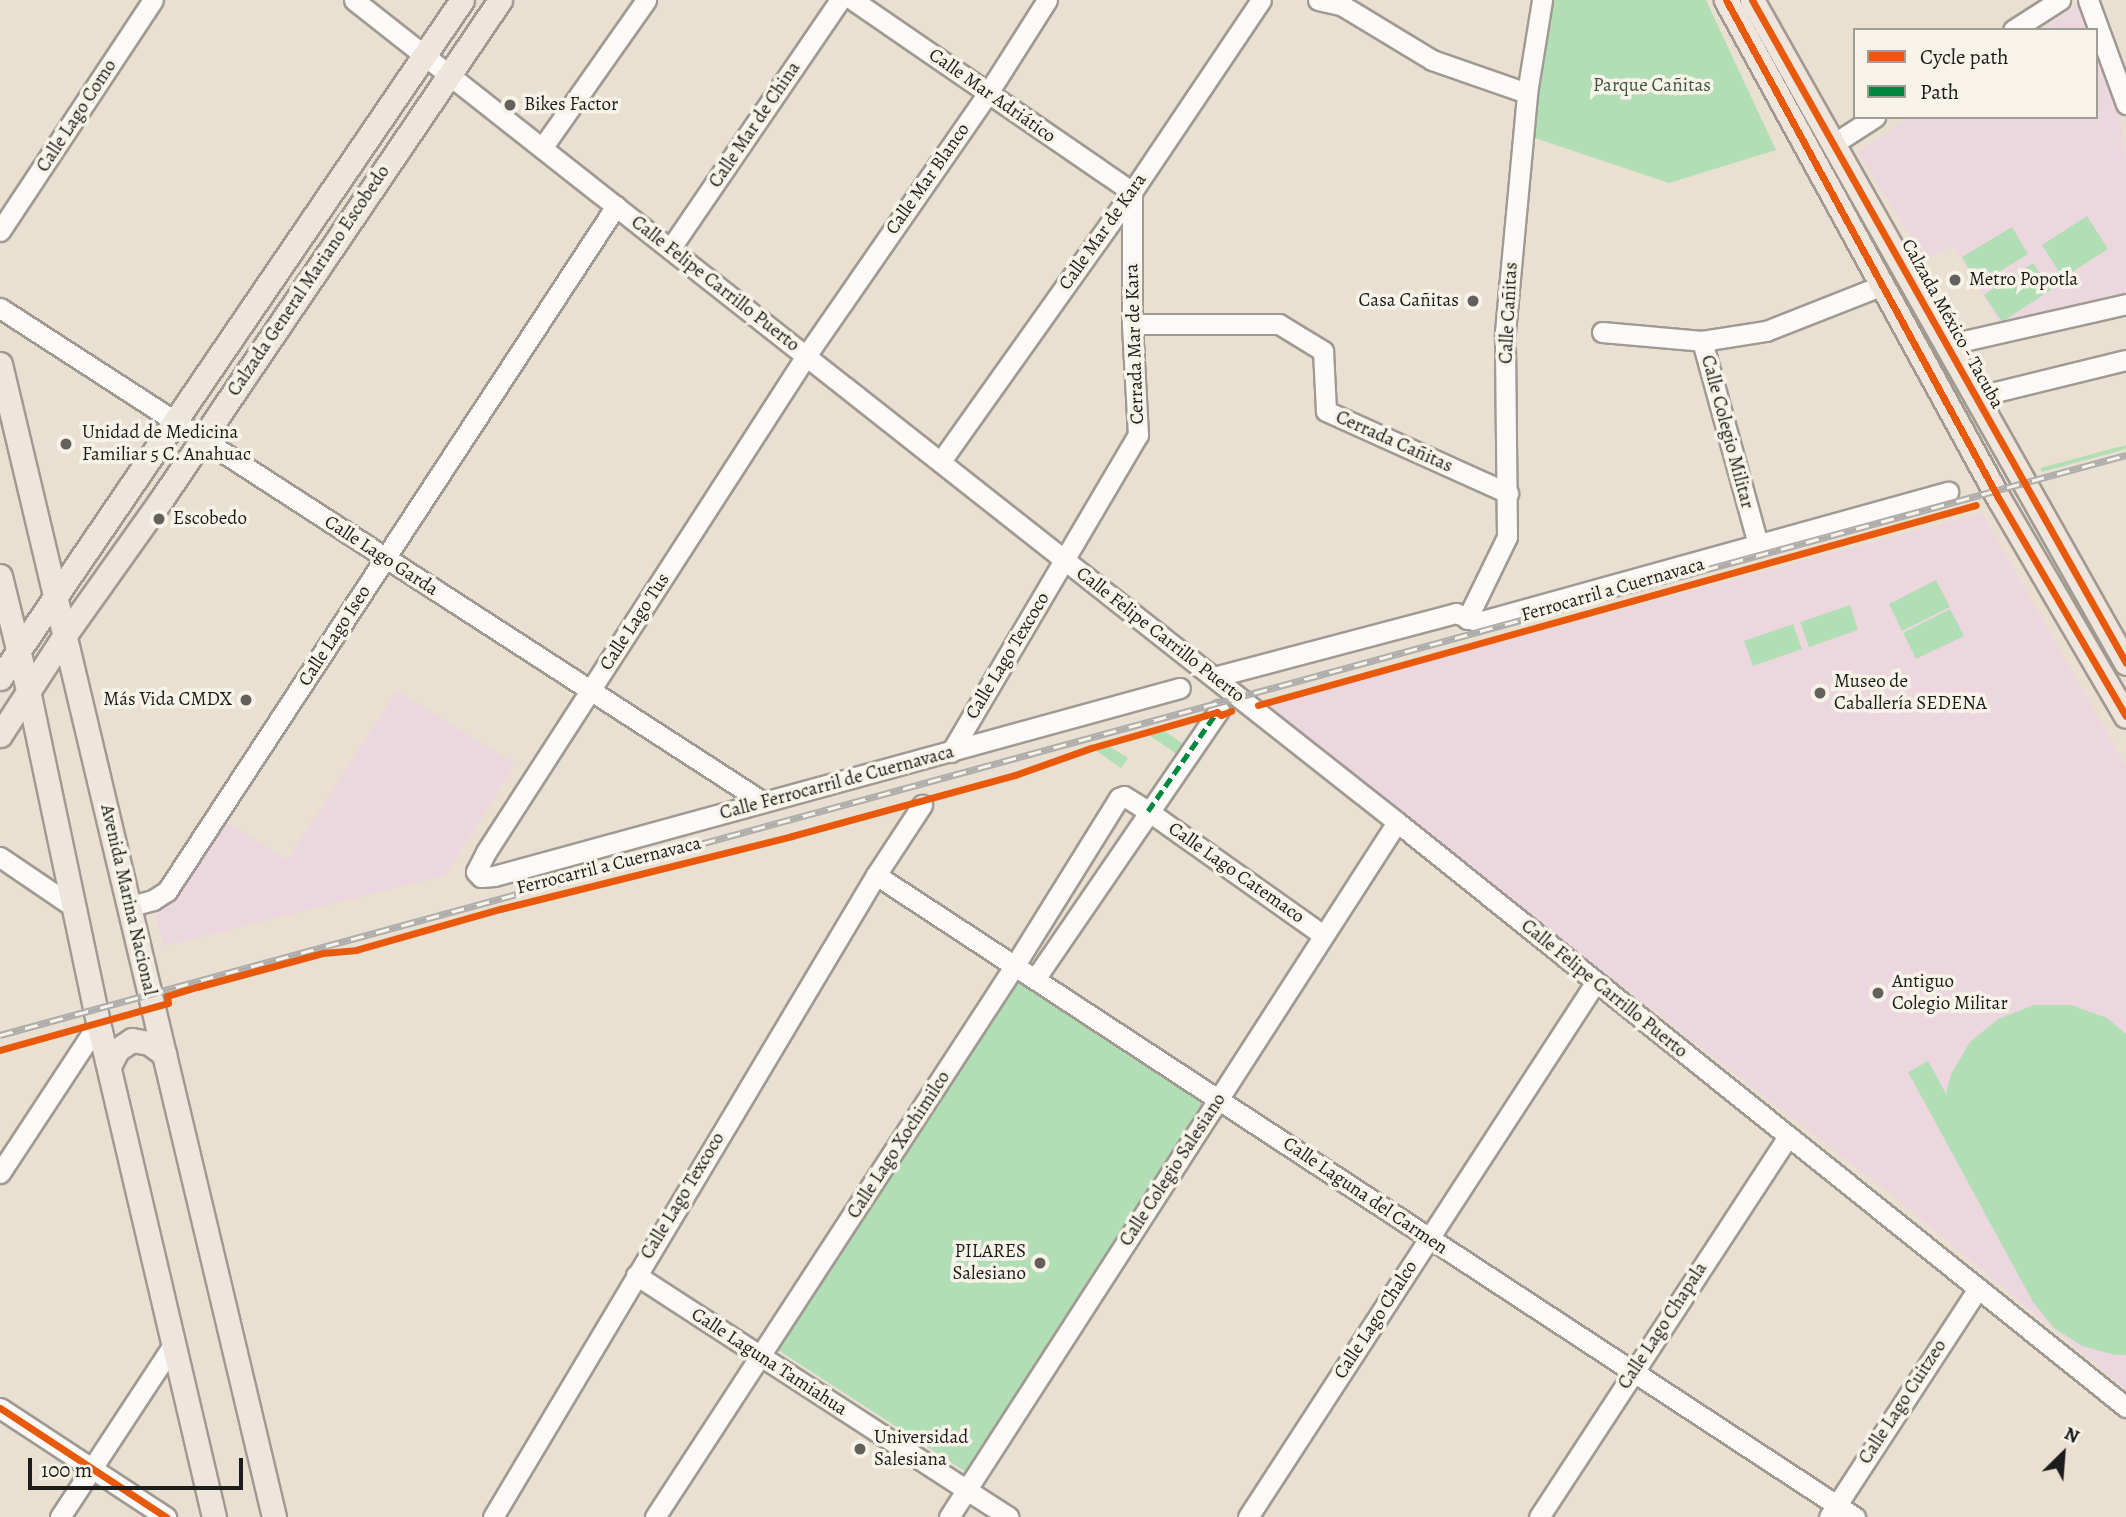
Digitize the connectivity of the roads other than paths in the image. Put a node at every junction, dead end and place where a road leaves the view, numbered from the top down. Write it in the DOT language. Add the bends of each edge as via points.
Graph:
graph roads {
  1 [pos="153,0"];
  2 [pos="354,0"];
  3 [pos="462,0"];
  4 [pos="500,0"];
  5 [pos="646,0"];
  6 [pos="840,0"];
  7 [pos="853,0"];
  8 [pos="1047,0"];
  9 [pos="1261,0"];
  10 [pos="1318,0"];
  11 [pos="1542,0"];
  12 [pos="1726,0"];
  13 [pos="1752,0"];
  14 [pos="2060,0"];
  15 [pos="2088,0"];
  16 [pos="2016,28"];
  17 [pos="425,55"];
  18 [pos="449,75"];
  19 [pos="988,93"];
  20 [pos="1527,93"];
  21 [pos="2126,104"];
  22 [pos="1872,119"];
  23 [pos="1833,144"];
  24 [pos="542,148"];
  25 [pos="1132,192"];
  26 [pos="616,206"];
  27 [pos="0,231"];
  28 [pos="670,249"];
  29 [pos="1883,285"];
  30 [pos="2126,304"];
  31 [pos="0,308"];
  32 [pos="1132,324"];
  33 [pos="1602,332"];
  34 [pos="1702,341"];
  35 [pos="1946,345"];
  36 [pos="806,356"];
  37 [pos="2126,360"];
  38 [pos="0,364"];
  39 [pos="1975,397"];
  40 [pos="175,423"];
  41 [pos="1996,434"];
  42 [pos="201,440"];
  43 [pos="1972,447"];
  44 [pos="941,461"];
  45 [pos="1948,492"];
  46 [pos="1508,493"];
  47 [pos="2050,532"];
  48 [pos="2023,540"];
  49 [pos="1758,544"];
  50 [pos="385,559"];
  51 [pos="1065,560"];
  52 [pos="0,576"];
  53 [pos="54,598"];
  54 [pos="1467,619"];
  55 [pos="65,635"];
  56 [pos="17,651"];
  57 [pos="2126,663"];
  58 [pos="1214,677"];
  59 [pos="0,678"];
  60 [pos="1180,688"];
  61 [pos="28,690"];
  62 [pos="590,693"];
  63 [pos="1219,710"];
  64 [pos="2126,716"];
  65 [pos="0,736"];
  66 [pos="951,752"];
  67 [pos="763,802"];
  68 [pos="922,805"];
  69 [pos="1148,811"];
  70 [pos="1397,822"];
  71 [pos="0,857"];
  72 [pos="876,875"];
  73 [pos="494,876"];
  74 [pos="131,906"];
  75 [pos="75,908"];
  76 [pos="1323,935"];
  77 [pos="1014,965"];
  78 [pos="1035,978"];
  79 [pos="1595,983"];
  80 [pos="155,1018"];
  81 [pos="99,1026"];
  82 [pos="164,1054"];
  83 [pos="109,1066"];
  84 [pos="1219,1099"];
  85 [pos="1788,1136"];
  86 [pos="0,1172"];
  87 [pos="1429,1238"];
  88 [pos="636,1275"];
  89 [pos="1978,1288"];
  90 [pos="173,1345"];
  91 [pos="762,1357"];
  92 [pos="1633,1373"];
  93 [pos="2126,1407"];
  94 [pos="0,1408"];
  95 [pos="91,1469"];
  96 [pos="967,1490"];
  97 [pos="1833,1511"];
  98 [pos="60,1517"];
  99 [pos="166,1517"];
  100 [pos="214,1517"];
  101 [pos="274,1517"];
  102 [pos="493,1517"];
  103 [pos="655,1517"];
  104 [pos="949,1517"];
  105 [pos="1008,1517"];
  106 [pos="1248,1517"];
  107 [pos="1539,1517"];
  108 [pos="1855,1517"];
  1 -- 27 [label="street, Calle Lago Como"];
  2 -- 17 [label="street, Calle Felipe Carrillo Puerto"];
  3 -- 17 [label="main road, Calzada General Mariano Escobedo"];
  4 -- 18 [label="main road, Calzada General Mariano Escobedo"];
  5 -- 24 [label="street"];
  6 -- 28 [label="street, Calle Mar de China"];
  7 -- 19 [label="street, Calle Mar Adriático"];
  8 -- 19 [label="street, Calle Mar Blanco"];
  9 -- 25 [label="street, Calle Mar de Kara"];
  10 -- 20 [label="street" via="1343,6 1432,60"];
  11 -- 20 [label="street, Calle Cañitas"];
  12 -- 29 [label="main road"];
  13 -- 23 [label="main road, Calzada México - Tacuba"];
  14 -- 16 [label="street"];
  15 -- 21 [label="street"];
  17 -- 18 [label="street, Calle Felipe Carrillo Puerto"];
  17 -- 40 [label="main road, Calzada General Mariano Escobedo"];
  18 -- 24 [label="street, Calle Felipe Carrillo Puerto"];
  18 -- 42 [label="main road, Calzada General Mariano Escobedo"];
  19 -- 25 [label="street, Calle Mar Adriático"];
  19 -- 36 [label="street, Calle Mar Blanco"];
  20 -- 46 [label="street, Calle Cañitas" via="1505,332"];
  22 -- 23 [label="street"];
  23 -- 35 [label="main road, Calzada México - Tacuba"];
  24 -- 26 [label="street, Calle Felipe Carrillo Puerto"];
  25 -- 32 [label="street, Cerrada Mar de Kara"];
  25 -- 44 [label="street, Calle Mar de Kara"];
  26 -- 28 [label="street, Calle Felipe Carrillo Puerto"];
  26 -- 50 [label="street, Calle Lago Iseo"];
  28 -- 36 [label="street, Calle Felipe Carrillo Puerto"];
  29 -- 34 [label="street, Calle Colegio Militar" via="1766,331"];
  29 -- 43 [label="main road"];
  30 -- 35 [label="street"];
  31 -- 40 [label="street, Calle Lago Garda"];
  32 -- 46 [label="street, Cerrada Cañitas" via="1279,324 1323,351 1326,411"];
  32 -- 51 [label="street, Cerrada Mar de Kara" via="1138,435"];
  33 -- 34 [label="street"];
  34 -- 49 [label="street, Calle Colegio Militar"];
  35 -- 39 [label="main road, Calzada México - Tacuba"];
  36 -- 44 [label="street, Calle Felipe Carrillo Puerto"];
  36 -- 62 [label="street, Calle Lago Tus"];
  37 -- 39 [label="street"];
  38 -- 53 [label="main road, Avenida Marina Nacional"];
  39 -- 41 [label="main road, Calzada México - Tacuba"];
  40 -- 42 [label="street, Calle Lago Garda"];
  40 -- 53 [label="main road, Calzada General Mariano Escobedo"];
  41 -- 43 [label="main road" via="1992,448 1980,452"];
  41 -- 47 [label="main road, Calzada México - Tacuba"];
  42 -- 50 [label="street, Calle Lago Garda"];
  42 -- 55 [label="main road, Calzada General Mariano Escobedo"];
  43 -- 48 [label="main road"];
  44 -- 51 [label="street, Calle Felipe Carrillo Puerto"];
  45 -- 49 [label="street"];
  46 -- 54 [label="street, Calle Cañitas" via="1507,537"];
  47 -- 48 [label="main road" via="2033,524"];
  47 -- 57 [label="main road, Calzada México - Tacuba"];
  48 -- 64 [label="main road"];
  49 -- 54 [label="street" via="1478,622"];
  50 -- 62 [label="street, Calle Lago Garda"];
  50 -- 74 [label="street, Calle Lago Iseo" via="167,891 153,901"];
  51 -- 58 [label="street, Calle Felipe Carrillo Puerto"];
  51 -- 66 [label="street, Calle Lago Texcoco"];
  52 -- 56 [label="main road"];
  53 -- 55 [label="main road, Avenida Marina Nacional"];
  53 -- 56 [label="main road, Calzada General Mariano Escobedo"];
  54 -- 58 [label="street" via="1456,613"];
  55 -- 61 [label="main road, Calzada General Mariano Escobedo"];
  55 -- 74 [label="main road, Avenida Marina Nacional"];
  56 -- 59 [label="main road, Calzada General Mariano Escobedo"];
  56 -- 61 [label="main road"];
  58 -- 70 [label="street, Calle Felipe Carrillo Puerto"];
  60 -- 66 [label="street, Calle Ferrocarril de Cuernavaca"];
  61 -- 65 [label="main road, Calzada General Mariano Escobedo"];
  61 -- 75 [label="main road"];
  62 -- 67 [label="street, Calle Lago Garda"];
  62 -- 73 [label="street, Calle Lago Tus" via="478,864 476,872 481,877"];
  63 -- 69 [label="street"];
  66 -- 67 [label="street, Calle Ferrocarril de Cuernavaca"];
  67 -- 73 [label="street, Calle Ferrocarril de Cuernavaca"];
  68 -- 72 [label="street, Calle Lago Texcoco"];
  69 -- 76 [label="street, Calle Lago Catemaco"];
  69 -- 77 [label="street, Calle Lago Xochimilco" via="1124,796 1119,798"];
  69 -- 78 [label="street"];
  70 -- 76 [label="street, Calle Colegio Salesiano"];
  70 -- 79 [label="street, Calle Felipe Carrillo Puerto"];
  71 -- 75 [label="street"];
  72 -- 77 [label="street, Calle Laguna del Carmen"];
  72 -- 88 [label="street, Calle Lago Texcoco"];
  74 -- 80 [label="main road, Avenida Marina Nacional"];
  75 -- 81 [label="main road"];
  76 -- 84 [label="street, Calle Colegio Salesiano"];
  77 -- 78 [label="street, Calle Laguna del Carmen"];
  77 -- 91 [label="street, Calle Lago Xochimilco"];
  78 -- 84 [label="street, Calle Laguna del Carmen"];
  79 -- 85 [label="street, Calle Felipe Carrillo Puerto"];
  79 -- 87 [label="street, Calle Lago Chalco"];
  80 -- 81 [label="main road" via="131,1039 117,1038"];
  80 -- 82 [label="main road, Avenida Marina Nacional"];
  81 -- 83 [label="main road"];
  81 -- 86 [label="street"];
  82 -- 83 [label="main road" via="149,1043 132,1041 117,1050"];
  82 -- 101 [label="main road, Avenida Marina Nacional"];
  83 -- 90 [label="main road"];
  84 -- 87 [label="street, Calle Laguna del Carmen"];
  84 -- 96 [label="street, Calle Colegio Salesiano"];
  85 -- 89 [label="street, Calle Felipe Carrillo Puerto"];
  85 -- 92 [label="street, Calle Lago Chapala"];
  87 -- 92 [label="street, Calle Laguna del Carmen"];
  87 -- 106 [label="street, Calle Lago Chalco"];
  88 -- 91 [label="street, Calle Laguna Tamiahua"];
  88 -- 102 [label="street, Calle Lago Texcoco"];
  89 -- 93 [label="street, Calle Felipe Carrillo Puerto"];
  89 -- 97 [label="street, Calle Lago Cuitzeo"];
  90 -- 95 [label="street"];
  90 -- 100 [label="main road"];
  91 -- 96 [label="street, Calle Laguna Tamiahua"];
  91 -- 103 [label="street, Calle Lago Xochimilco"];
  92 -- 97 [label="street, Calle Laguna del Carmen"];
  92 -- 107 [label="street, Calle Lago Chapala"];
  94 -- 95 [label="street"];
  95 -- 98 [label="street"];
  95 -- 99 [label="street"];
  96 -- 104 [label="street, Calle Colegio Salesiano"];
  96 -- 105 [label="street, Calle Laguna Tamiahua"];
  97 -- 108 [label="street, Calle Laguna del Carmen"];
}
